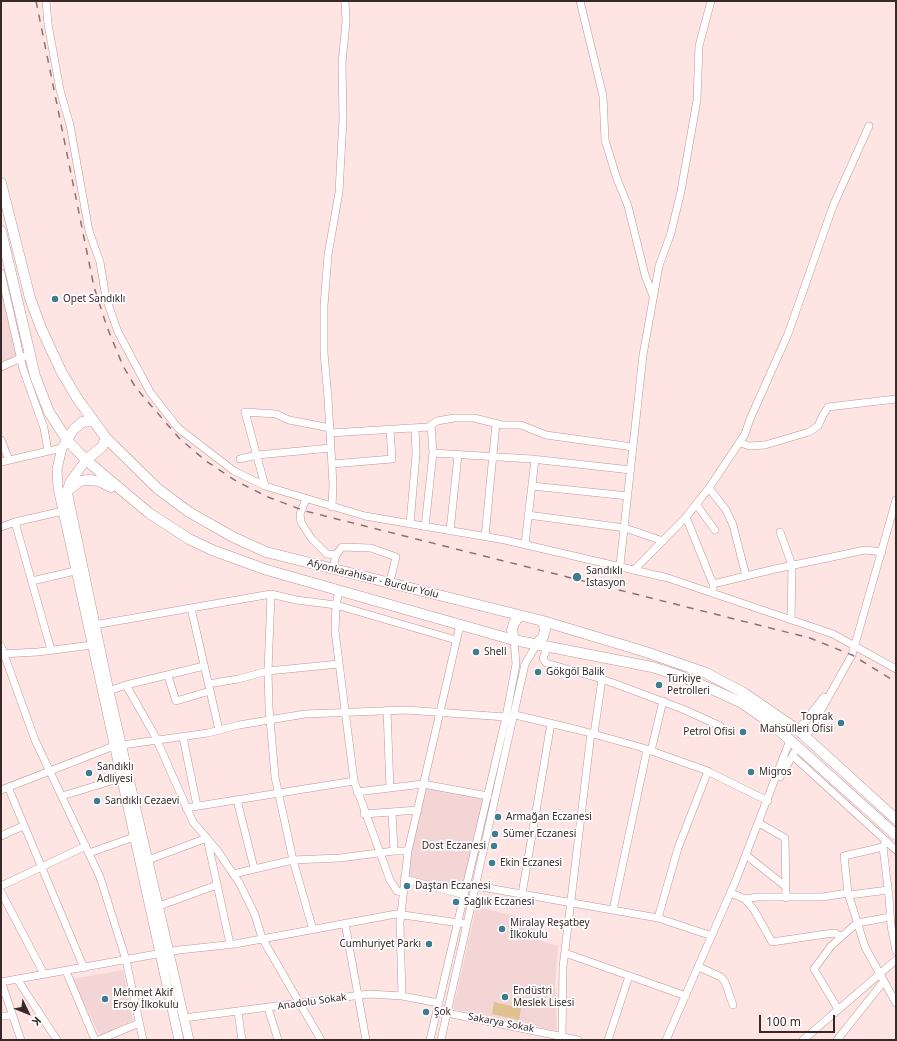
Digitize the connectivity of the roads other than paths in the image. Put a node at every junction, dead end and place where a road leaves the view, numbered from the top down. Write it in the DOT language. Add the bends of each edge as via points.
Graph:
graph roads {
  1 [pos="46,1"];
  2 [pos="345,1"];
  3 [pos="580,1"];
  4 [pos="710,1"];
  5 [pos="869,126"];
  6 [pos="1,183"];
  7 [pos="1,231"];
  8 [pos="1,273"];
  9 [pos="653,297"];
  10 [pos="25,356"];
  11 [pos="1,367"];
  12 [pos="896,399"];
  13 [pos="93,421"];
  14 [pos="496,423"];
  15 [pos="431,425"];
  16 [pos="415,428"];
  17 [pos="330,430"];
  18 [pos="390,430"];
  19 [pos="106,438"];
  20 [pos="1,440"];
  21 [pos="740,443"];
  22 [pos="64,444"];
  23 [pos="633,447"];
  24 [pos="331,448"];
  25 [pos="48,451"];
  26 [pos="433,453"];
  27 [pos="458,454"];
  28 [pos="258,455"];
  29 [pos="494,457"];
  30 [pos="240,458"];
  31 [pos="535,459"];
  32 [pos="9,460"];
  33 [pos="86,460"];
  34 [pos="1,462"];
  35 [pos="332,464"];
  36 [pos="631,470"];
  37 [pos="265,486"];
  38 [pos="532,486"];
  39 [pos="709,488"];
  40 [pos="66,491"];
  41 [pos="123,493"];
  42 [pos="628,496"];
  43 [pos="306,499"];
  44 [pos="896,500"];
  45 [pos="696,504"];
  46 [pos="332,507"];
  47 [pos="63,511"];
  48 [pos="528,515"];
  49 [pos="686,517"];
  50 [pos="15,522"];
  51 [pos="410,524"];
  52 [pos="1,527"];
  53 [pos="425,527"];
  54 [pos="625,528"];
  55 [pos="715,530"];
  56 [pos="450,531"];
  57 [pos="780,532"];
  58 [pos="485,537"];
  59 [pos="663,541"];
  60 [pos="525,544"];
  61 [pos="882,552"];
  62 [pos="336,555"];
  63 [pos="792,565"];
  64 [pos="620,566"];
  65 [pos="333,568"];
  66 [pos="635,570"];
  67 [pos="75,571"];
  68 [pos="746,576"];
  69 [pos="391,577"];
  70 [pos="32,581"];
  71 [pos="712,584"];
  72 [pos="340,591"];
  73 [pos="713,592"];
  74 [pos="271,594"];
  75 [pos="336,605"];
  76 [pos="191,608"];
  77 [pos="519,616"];
  78 [pos="791,620"];
  79 [pos="543,621"];
  80 [pos="94,625"];
  81 [pos="460,625"];
  82 [pos="456,640"];
  83 [pos="514,640"];
  84 [pos="537,644"];
  85 [pos="92,645"];
  86 [pos="1,646"];
  87 [pos="548,646"];
  88 [pos="854,646"];
  89 [pos="51,650"];
  90 [pos="2,653"];
  91 [pos="339,664"];
  92 [pos="204,666"];
  93 [pos="896,669"];
  94 [pos="268,671"];
  95 [pos="168,676"];
  96 [pos="602,679"];
  97 [pos="834,684"];
  98 [pos="126,685"];
  99 [pos="209,687"];
  100 [pos="109,691"];
  101 [pos="663,701"];
  102 [pos="387,710"];
  103 [pos="344,712"];
  104 [pos="439,713"];
  105 [pos="514,715"];
  106 [pos="506,717"];
  107 [pos="270,720"];
  108 [pos="551,723"];
  109 [pos="720,726"];
  110 [pos="219,730"];
  111 [pos="798,730"];
  112 [pos="592,734"];
  113 [pos="183,737"];
  114 [pos="806,737"];
  115 [pos="790,740"];
  116 [pos="158,741"];
  117 [pos="118,746"];
  118 [pos="649,750"];
  119 [pos="796,752"];
  120 [pos="50,770"];
  121 [pos="708,772"];
  122 [pos="121,778"];
  123 [pos="354,781"];
  124 [pos="423,784"];
  125 [pos="3,787"];
  126 [pos="390,788"];
  127 [pos="772,791"];
  128 [pos="357,792"];
  129 [pos="279,794"];
  130 [pos="62,796"];
  131 [pos="488,796"];
  132 [pos="237,800"];
  133 [pos="768,801"];
  134 [pos="197,806"];
  135 [pos="186,808"];
  136 [pos="418,810"];
  137 [pos="392,812"];
  138 [pos="364,814"];
  139 [pos="896,819"];
  140 [pos="759,824"];
  141 [pos="23,826"];
  142 [pos="896,835"];
  143 [pos="1,836"];
  144 [pos="134,837"];
  145 [pos="207,838"];
  146 [pos="886,840"];
  147 [pos="883,847"];
  148 [pos="87,850"];
  149 [pos="896,850"];
  150 [pos="394,851"];
  151 [pos="408,851"];
  152 [pos="380,853"];
  153 [pos="746,855"];
  154 [pos="148,860"];
  155 [pos="293,860"];
  156 [pos="40,868"];
  157 [pos="254,868"];
  158 [pos="233,874"];
  159 [pos="404,879"];
  160 [pos="217,885"];
  161 [pos="1,886"];
  162 [pos="476,886"];
  163 [pos="785,886"];
  164 [pos="1,892"];
  165 [pos="402,892"];
  166 [pos="730,893"];
  167 [pos="522,894"];
  168 [pos="849,894"];
  169 [pos="891,894"];
  170 [pos="465,895"];
  171 [pos="786,898"];
  172 [pos="745,899"];
  173 [pos="570,903"];
  174 [pos="159,906"];
  175 [pos="613,910"];
  176 [pos="402,914"];
  177 [pos="890,917"];
  178 [pos="658,918"];
  179 [pos="459,922"];
  180 [pos="345,923"];
  181 [pos="857,923"];
  182 [pos="467,924"];
  183 [pos="313,930"];
  184 [pos="712,936"];
  185 [pos="840,936"];
  186 [pos="262,938"];
  187 [pos="230,944"];
  188 [pos="896,951"];
  189 [pos="164,953"];
  190 [pos="565,953"];
  191 [pos="126,960"];
  192 [pos="896,960"];
  193 [pos="699,967"];
  194 [pos="84,968"];
  195 [pos="66,971"];
  196 [pos="44,974"];
  197 [pos="880,974"];
  198 [pos="629,976"];
  199 [pos="16,979"];
  200 [pos="1,981"];
  201 [pos="884,981"];
  202 [pos="358,996"];
  203 [pos="402,996"];
  204 [pos="686,996"];
  205 [pos="300,1002"];
  206 [pos="439,1003"];
  207 [pos="896,1003"];
  208 [pos="733,1005"];
  209 [pos="268,1008"];
  210 [pos="838,1009"];
  211 [pos="238,1012"];
  212 [pos="447,1013"];
  213 [pos="1,1016"];
  214 [pos="12,1016"];
  215 [pos="184,1018"];
  216 [pos="139,1024"];
  217 [pos="562,1038"];
  218 [pos="21,1040"];
  219 [pos="57,1040"];
  220 [pos="96,1040"];
  221 [pos="99,1040"];
  222 [pos="143,1040"];
  223 [pos="179,1040"];
  224 [pos="189,1040"];
  225 [pos="242,1040"];
  226 [pos="278,1040"];
  227 [pos="321,1040"];
  228 [pos="366,1040"];
  229 [pos="430,1040"];
  230 [pos="443,1040"];
  231 [pos="578,1040"];
  232 [pos="608,1040"];
  233 [pos="666,1040"];
  234 [pos="803,1040"];
  235 [pos="837,1040"];
  1 -- 37 [label="street" via="60,90 70,125 88,231 100,262 106,298 118,332 150,392 178,428 234,471"];
  2 -- 17 [label="street" via="339,192 328,255 324,306 324,353"];
  3 -- 9 [label="street" via="603,96 605,140 628,206"];
  4 -- 9 [label="street" via="699,46 697,100 681,191 671,233 659,266"];
  5 -- 21 [label="street" via="833,206 788,334"];
  6 -- 13 [label="highway, Afyonkarahisar - Burdur Yolu" via="23,274 41,328 61,371"];
  7 -- 10 [label="highway, Afyonkarahisar - Burdur Yolu"];
  8 -- 10 [label="street"];
  9 -- 23 [label="street" via="643,355"];
  10 -- 11 [label="street"];
  10 -- 22 [label="highway, Afyonkarahisar - Burdur Yolu"];
  10 -- 25 [label="street" via="30,392 46,434"];
  12 -- 21 [label="street" via="828,407 818,426 809,432 765,445 750,446"];
  13 -- 19 [label="highway, Afyonkarahisar - Burdur Yolu"];
  13 -- 22 [label="highway" via="82,422"];
  14 -- 15 [label="street" via="474,418 454,418 437,421"];
  14 -- 23 [label="street" via="521,425 546,435"];
  14 -- 29 [label="street"];
  15 -- 16 [label="street"];
  15 -- 26 [label="street"];
  16 -- 18 [label="street"];
  16 -- 51 [label="street" via="416,454"];
  17 -- 18 [label="street"];
  17 -- 24 [label="street"];
  17 -- 28 [label="street" via="289,420 276,414 245,412"];
  18 -- 35 [label="street" via="392,459"];
  19 -- 33 [label="highway" via="102,447"];
  19 -- 65 [label="highway, Afyonkarahisar - Burdur Yolu" via="158,489 212,526 266,552"];
  20 -- 32 [label="street"];
  21 -- 39 [label="street"];
  22 -- 25 [label="street"];
  22 -- 33 [label="highway, Afyonkarahisar - Burdur Yolu"];
  22 -- 47 [label="main road" via="57,478"];
  23 -- 36 [label="street"];
  24 -- 28 [label="street"];
  24 -- 35 [label="street"];
  25 -- 32 [label="street"];
  26 -- 27 [label="street"];
  26 -- 53 [label="street"];
  27 -- 29 [label="street"];
  27 -- 56 [label="street"];
  28 -- 30 [label="street"];
  28 -- 37 [label="street"];
  29 -- 31 [label="street"];
  29 -- 58 [label="street"];
  31 -- 36 [label="street"];
  31 -- 38 [label="street"];
  32 -- 34 [label="street"];
  33 -- 40 [label="main road"];
  33 -- 41 [label="highway, Afyonkarahisar - Burdur Yolu"];
  35 -- 46 [label="street"];
  36 -- 42 [label="street"];
  37 -- 43 [label="street"];
  38 -- 42 [label="street"];
  38 -- 48 [label="street"];
  39 -- 45 [label="street"];
  39 -- 68 [label="street" via="726,510"];
  40 -- 41 [label="highway" via="80,480 89,480 99,481"];
  40 -- 80 [label="main road"];
  41 -- 72 [label="highway, Afyonkarahisar - Burdur Yolu" via="189,539 212,550 267,570"];
  42 -- 54 [label="street"];
  43 -- 46 [label="street"];
  43 -- 62 [label="street" via="300,514 301,522 311,538 327,554"];
  44 -- 61 [label="street"];
  45 -- 49 [label="street"];
  45 -- 55 [label="street"];
  46 -- 51 [label="street"];
  47 -- 50 [label="street"];
  47 -- 67 [label="main road"];
  48 -- 54 [label="street"];
  48 -- 60 [label="street"];
  49 -- 59 [label="street"];
  49 -- 71 [label="street"];
  50 -- 52 [label="street"];
  50 -- 70 [label="street"];
  51 -- 53 [label="street"];
  53 -- 56 [label="street"];
  54 -- 59 [label="street"];
  54 -- 64 [label="street"];
  56 -- 58 [label="street"];
  57 -- 63 [label="street"];
  58 -- 60 [label="street"];
  59 -- 66 [label="street"];
  60 -- 64 [label="street"];
  61 -- 63 [label="street" via="865,550"];
  61 -- 88 [label="street"];
  62 -- 65 [label="street"];
  62 -- 69 [label="street" via="342,547 371,548 386,553 396,557"];
  63 -- 68 [label="street"];
  63 -- 78 [label="street"];
  64 -- 66 [label="street"];
  65 -- 77 [label="highway, Afyonkarahisar - Burdur Yolu"];
  66 -- 73 [label="street"];
  67 -- 70 [label="street"];
  67 -- 85 [label="main road"];
  68 -- 71 [label="street"];
  70 -- 89 [label="street"];
  71 -- 73 [label="street"];
  72 -- 75 [label="street"];
  72 -- 81 [label="highway, Afyonkarahisar - Burdur Yolu"];
  73 -- 78 [label="street"];
  74 -- 75 [label="street"];
  74 -- 76 [label="street"];
  74 -- 94 [label="street"];
  75 -- 82 [label="street"];
  75 -- 91 [label="street" via="334,631"];
  76 -- 80 [label="street"];
  76 -- 92 [label="street"];
  77 -- 79 [label="highway, Afyonkarahisar - Burdur Yolu"];
  77 -- 83 [label="highway" via="512,630"];
  78 -- 88 [label="street" via="833,634"];
  79 -- 84 [label="highway" via="545,630"];
  79 -- 111 [label="highway, Afyonkarahisar - Burdur Yolu" via="700,670 744,692"];
  80 -- 100 [label="main road"];
  81 -- 82 [label="street"];
  81 -- 83 [label="highway, Afyonkarahisar - Burdur Yolu"];
  82 -- 104 [label="street"];
  83 -- 84 [label="highway, Afyonkarahisar - Burdur Yolu"];
  83 -- 106 [label="street" via="516,664"];
  84 -- 87 [label="highway, Afyonkarahisar - Burdur Yolu"];
  84 -- 105 [label="street" via="525,664"];
  85 -- 89 [label="street"];
  85 -- 117 [label="main road"];
  86 -- 90 [label="street"];
  87 -- 96 [label="street" via="543,658 546,663"];
  87 -- 115 [label="highway, Afyonkarahisar - Burdur Yolu" via="652,667 686,678 742,703"];
  88 -- 93 [label="street"];
  88 -- 97 [label="street" via="852,655"];
  89 -- 90 [label="street"];
  90 -- 120 [label="street"];
  91 -- 94 [label="street"];
  91 -- 103 [label="street"];
  92 -- 95 [label="street"];
  92 -- 99 [label="street"];
  94 -- 99 [label="street"];
  94 -- 107 [label="street"];
  95 -- 98 [label="street"];
  95 -- 99 [label="street" via="176,701"];
  96 -- 101 [label="street"];
  96 -- 112 [label="street"];
  97 -- 111 [label="street"];
  97 -- 114 [label="street"];
  98 -- 100 [label="street"];
  98 -- 116 [label="street"];
  99 -- 110 [label="street"];
  100 -- 117 [label="main road"];
  101 -- 109 [label="street"];
  101 -- 118 [label="street"];
  102 -- 103 [label="street"];
  102 -- 104 [label="street"];
  102 -- 126 [label="street"];
  103 -- 107 [label="street" via="305,714"];
  103 -- 123 [label="street"];
  104 -- 106 [label="street"];
  104 -- 124 [label="street"];
  105 -- 108 [label="street"];
  105 -- 162 [label="street"];
  106 -- 131 [label="street"];
  107 -- 110 [label="street"];
  107 -- 129 [label="street" via="275,778"];
  108 -- 112 [label="street"];
  108 -- 167 [label="street"];
  110 -- 113 [label="street"];
  111 -- 114 [label="highway, Afyonkarahisar - Burdur Yolu"];
  111 -- 115 [label="highway"];
  112 -- 118 [label="street"];
  112 -- 173 [label="street"];
  113 -- 116 [label="street"];
  113 -- 134 [label="street"];
  114 -- 119 [label="highway"];
  114 -- 139 [label="highway, Afyonkarahisar - Burdur Yolu"];
  115 -- 119 [label="highway, Afyonkarahisar - Burdur Yolu"];
  115 -- 127 [label="street"];
  116 -- 117 [label="street"];
  116 -- 135 [label="street"];
  117 -- 120 [label="street"];
  117 -- 122 [label="main road"];
  117 -- 154 [label="main road"];
  118 -- 121 [label="street"];
  118 -- 175 [label="street"];
  119 -- 127 [label="street"];
  119 -- 142 [label="highway, Afyonkarahisar - Burdur Yolu"];
  119 -- 146 [label="street"];
  120 -- 125 [label="street"];
  120 -- 130 [label="street"];
  121 -- 133 [label="street"];
  121 -- 178 [label="street" via="678,848"];
  122 -- 130 [label="street"];
  122 -- 144 [label="main road"];
  123 -- 128 [label="street"];
  123 -- 129 [label="street"];
  124 -- 126 [label="street"];
  124 -- 131 [label="street"];
  124 -- 136 [label="street"];
  125 -- 141 [label="street"];
  126 -- 128 [label="street"];
  127 -- 133 [label="street"];
  128 -- 138 [label="street"];
  129 -- 132 [label="street"];
  129 -- 155 [label="street"];
  130 -- 148 [label="street"];
  131 -- 170 [label="street"];
  132 -- 134 [label="street"];
  132 -- 157 [label="street"];
  133 -- 140 [label="street"];
  134 -- 135 [label="street"];
  135 -- 145 [label="street" via="192,822"];
  136 -- 137 [label="street"];
  136 -- 151 [label="street"];
  137 -- 138 [label="street"];
  137 -- 150 [label="street"];
  138 -- 152 [label="street"];
  140 -- 153 [label="street"];
  140 -- 163 [label="street" via="785,838"];
  141 -- 143 [label="street"];
  141 -- 156 [label="street"];
  144 -- 148 [label="street"];
  144 -- 189 [label="main road"];
  145 -- 154 [label="street"];
  145 -- 158 [label="street"];
  145 -- 160 [label="street"];
  146 -- 147 [label="street"];
  146 -- 149 [label="street"];
  147 -- 168 [label="street" via="844,856"];
  147 -- 169 [label="street"];
  148 -- 156 [label="street"];
  148 -- 191 [label="street" via="100,877"];
  150 -- 151 [label="street"];
  150 -- 152 [label="street"];
  151 -- 159 [label="street"];
  152 -- 155 [label="street"];
  152 -- 165 [label="street" via="392,886"];
  153 -- 163 [label="street"];
  153 -- 166 [label="street"];
  154 -- 174 [label="main road"];
  155 -- 157 [label="street"];
  155 -- 183 [label="street"];
  156 -- 161 [label="street"];
  156 -- 194 [label="street"];
  157 -- 158 [label="street"];
  158 -- 186 [label="street" via="255,915"];
  159 -- 165 [label="street"];
  159 -- 170 [label="street"];
  160 -- 174 [label="street"];
  160 -- 187 [label="street"];
  162 -- 167 [label="street"];
  162 -- 182 [label="street"];
  163 -- 171 [label="street"];
  164 -- 196 [label="street"];
  165 -- 176 [label="street"];
  166 -- 172 [label="street"];
  166 -- 184 [label="street"];
  167 -- 173 [label="street"];
  168 -- 169 [label="street"];
  168 -- 171 [label="street"];
  168 -- 181 [label="street"];
  169 -- 177 [label="street"];
  170 -- 179 [label="street"];
  171 -- 172 [label="street"];
  172 -- 185 [label="street" via="772,942 826,934"];
  173 -- 175 [label="street"];
  173 -- 190 [label="street"];
  174 -- 189 [label="main road"];
  175 -- 178 [label="street"];
  176 -- 179 [label="street"];
  176 -- 180 [label="street"];
  176 -- 203 [label="street"];
  177 -- 181 [label="street"];
  177 -- 188 [label="street"];
  178 -- 184 [label="street"];
  179 -- 182 [label="street"];
  179 -- 206 [label="street"];
  180 -- 183 [label="street"];
  180 -- 202 [label="street"];
  181 -- 185 [label="street"];
  181 -- 197 [label="street" via="865,947"];
  182 -- 212 [label="street"];
  183 -- 186 [label="street"];
  184 -- 193 [label="street"];
  185 -- 210 [label="street" via="814,969"];
  186 -- 187 [label="street"];
  186 -- 205 [label="street"];
  187 -- 189 [label="street"];
  189 -- 191 [label="street"];
  189 -- 215 [label="main road"];
  189 -- 223 [label="main road"];
  190 -- 198 [label="street"];
  190 -- 217 [label="street"];
  191 -- 194 [label="street"];
  191 -- 216 [label="street"];
  192 -- 197 [label="street"];
  193 -- 204 [label="street"];
  193 -- 208 [label="street" via="721,977"];
  194 -- 195 [label="street"];
  195 -- 196 [label="street"];
  195 -- 220 [label="street"];
  196 -- 199 [label="street"];
  197 -- 201 [label="street"];
  197 -- 210 [label="street"];
  198 -- 204 [label="street"];
  198 -- 232 [label="street"];
  199 -- 200 [label="street"];
  199 -- 219 [label="street"];
  200 -- 214 [label="street"];
  201 -- 207 [label="street"];
  201 -- 235 [label="street"];
  202 -- 203 [label="street, Anadolu Sokak"];
  202 -- 205 [label="street, Anadolu Sokak"];
  202 -- 228 [label="street"];
  203 -- 206 [label="street, Anadolu Sokak"];
  204 -- 233 [label="street"];
  205 -- 209 [label="street, Anadolu Sokak"];
  205 -- 227 [label="street"];
  206 -- 229 [label="street"];
  209 -- 211 [label="street, Anadolu Sokak"];
  209 -- 226 [label="street"];
  210 -- 234 [label="street"];
  211 -- 215 [label="street, Anadolu Sokak"];
  211 -- 225 [label="street"];
  212 -- 217 [label="street, Sakarya Sokak"];
  212 -- 230 [label="street"];
  213 -- 214 [label="street"];
  214 -- 218 [label="street"];
  215 -- 224 [label="main road"];
  216 -- 221 [label="street"];
  216 -- 222 [label="street"];
  217 -- 231 [label="street, Sakarya Sokak"];
}
